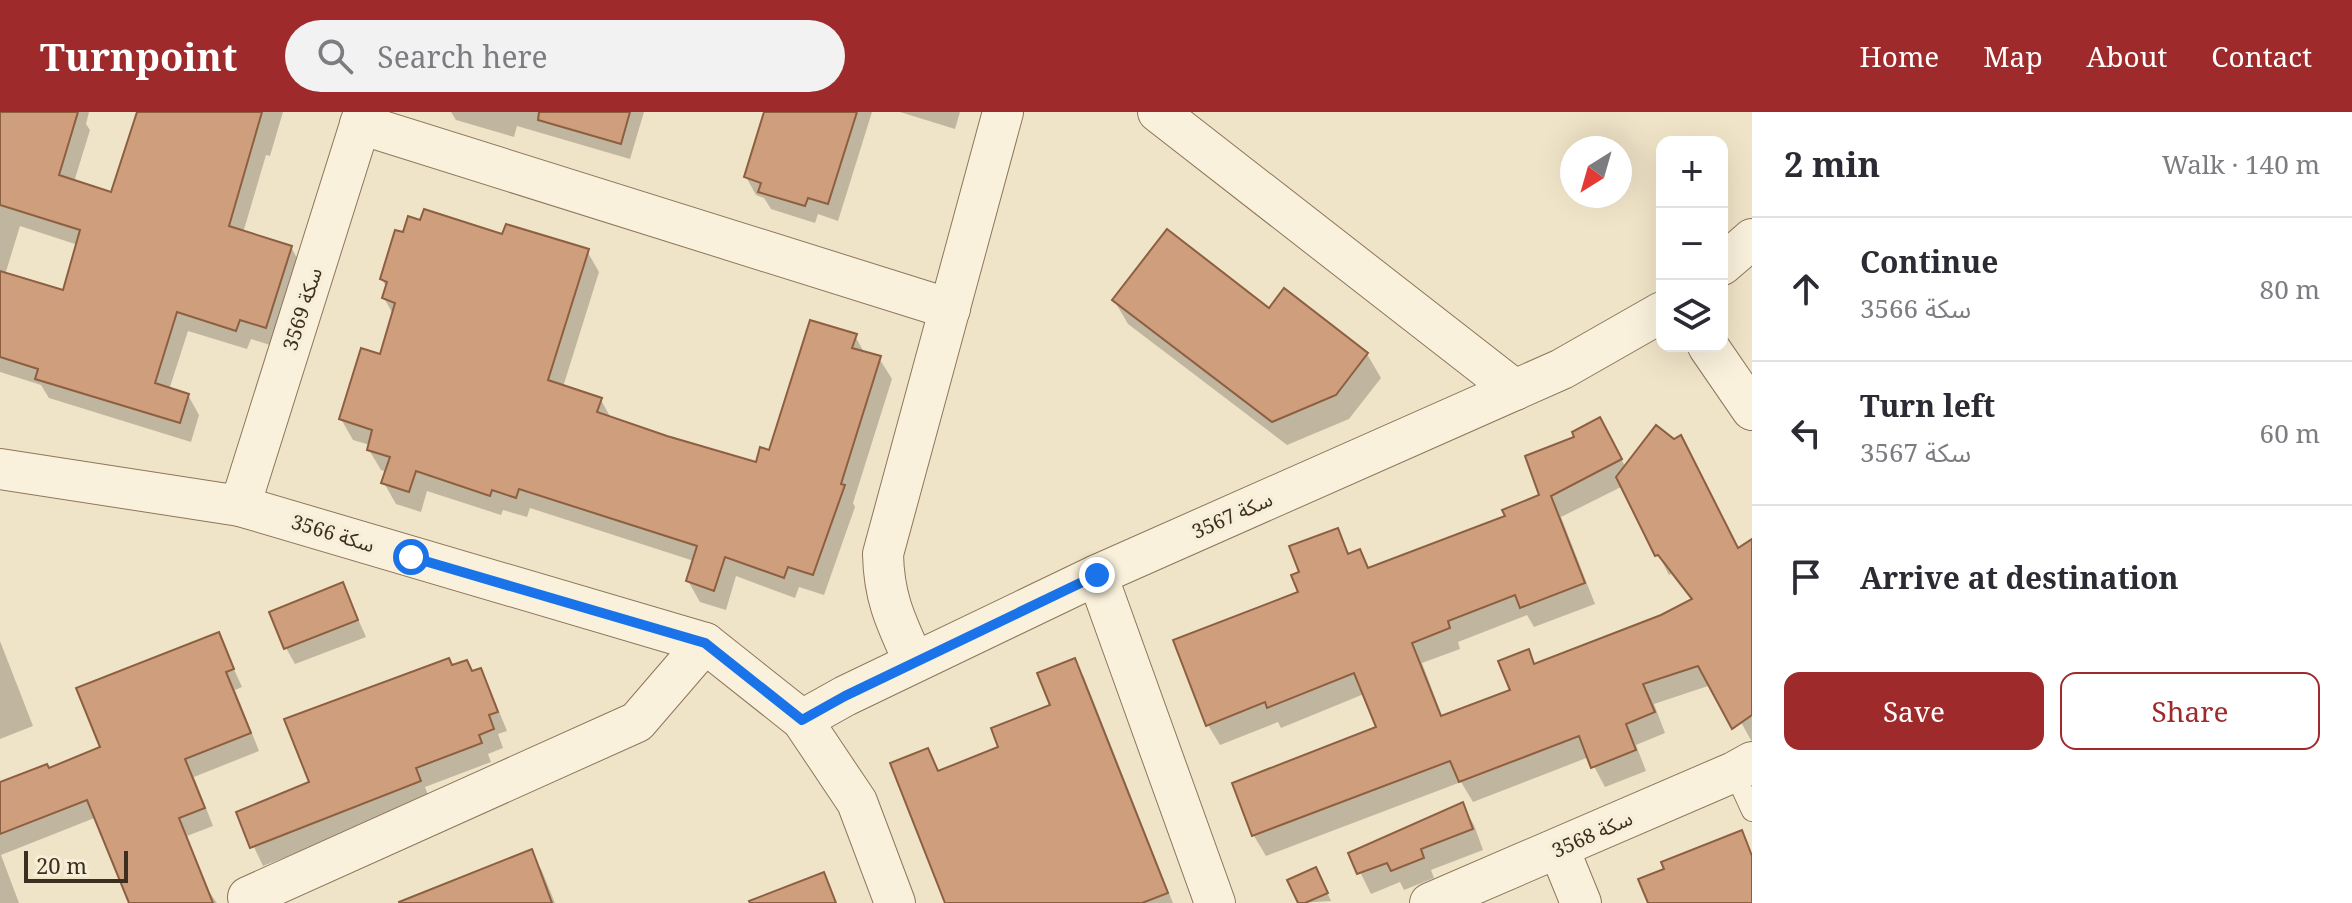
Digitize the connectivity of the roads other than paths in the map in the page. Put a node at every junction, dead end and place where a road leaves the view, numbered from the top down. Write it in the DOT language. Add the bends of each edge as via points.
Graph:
graph roads {
  1 [pos="1003,112"];
  2 [pos="1158,112"];
  3 [pos="362,118"];
  4 [pos="1752,239"];
  5 [pos="1728,260"];
  6 [pos="950,309"];
  7 [pos="1656,315"];
  8 [pos="1712,352"];
  9 [pos="1515,390"];
  10 [pos="1752,410"];
  11 [pos="0,469"];
  12 [pos="240,506"];
  13 [pos="1097,575"];
  14 [pos="705,643"];
  15 [pos="914,662"];
  16 [pos="802,720"];
  17 [pos="1743,767"];
  18 [pos="1752,811"];
  19 [pos="1559,849"];
  20 [pos="248,897"];
  21 [pos="895,903"];
  22 [pos="1215,903"];
  23 [pos="1430,903"];
  24 [pos="1581,903"];
  1 -- 6 [label="street"];
  2 -- 9 [label="street"];
  3 -- 6 [label="street"];
  3 -- 12 [label="street, سكة 3569"];
  4 -- 5 [label="street"];
  6 -- 15 [label="street" via="883,554 889,606"];
  7 -- 9 [label="street, سكة 3567"];
  8 -- 10 [label="street"];
  9 -- 13 [label="street, سكة 3567"];
  11 -- 12 [label="street, سكة 3566"];
  12 -- 14 [label="street, سكة 3566"];
  13 -- 15 [label="street, سكة 3567"];
  13 -- 22 [label="street"];
  14 -- 16 [label="street, سكة 3566"];
  14 -- 20 [label="street" via="637,722"];
  15 -- 16 [label="street, سكة 3567"];
  16 -- 21 [label="street, سكة 3566" via="857,802"];
  17 -- 18 [label="lane"];
  17 -- 19 [label="street, سكة 3568"];
  19 -- 23 [label="street, سكة 3568"];
  19 -- 24 [label="street"];
}
